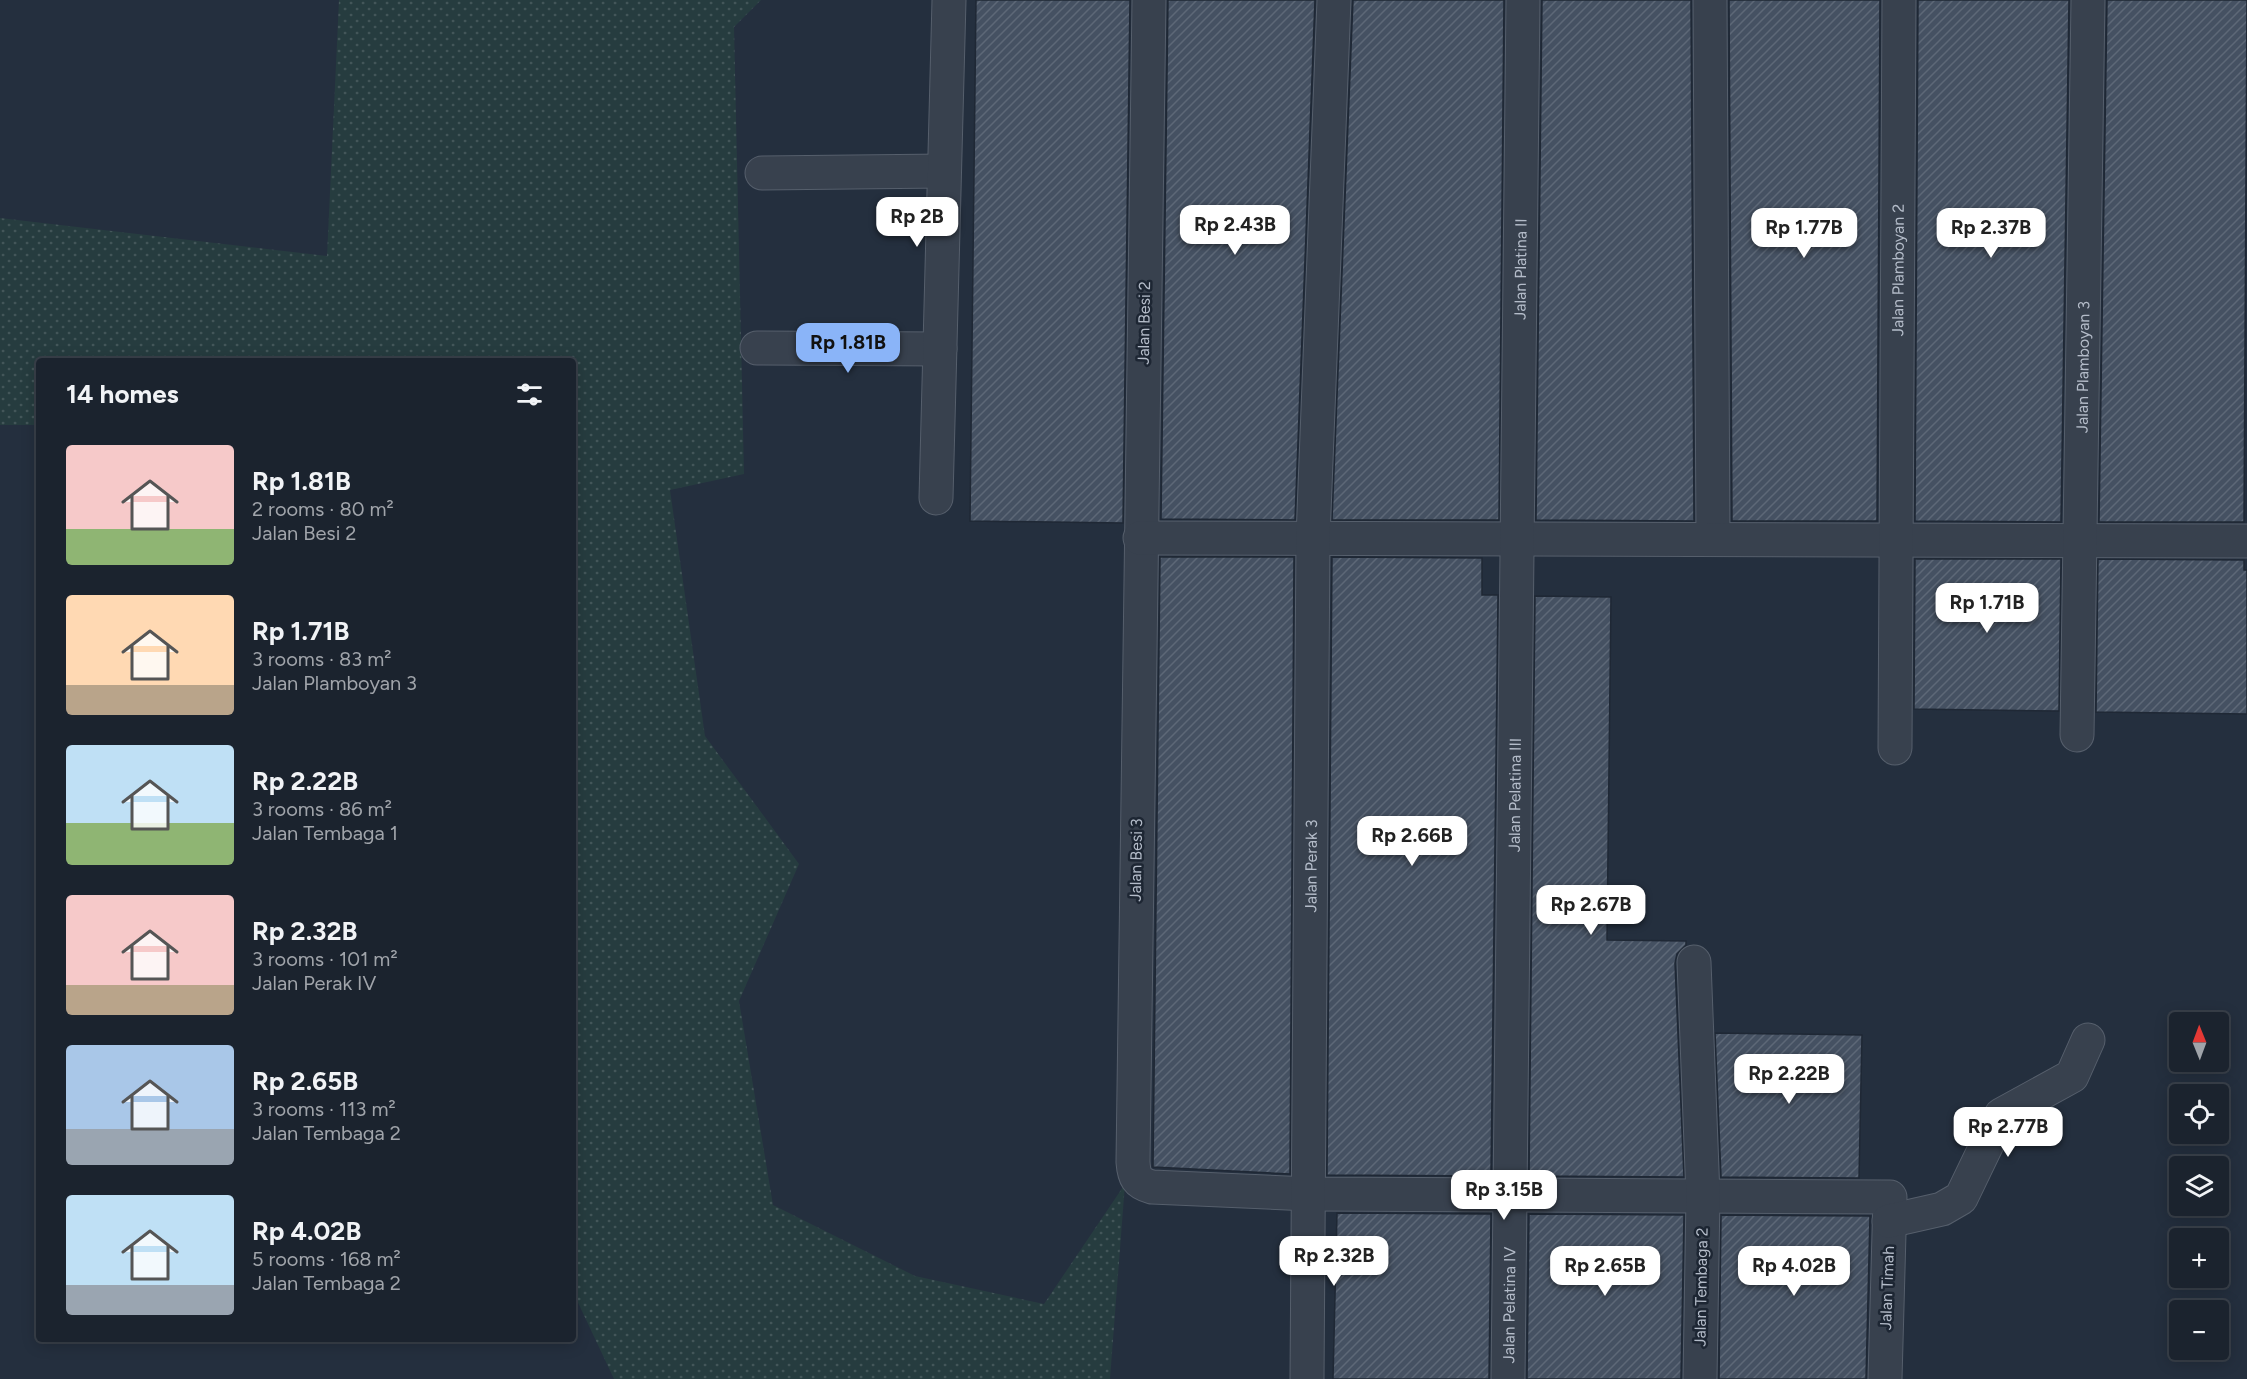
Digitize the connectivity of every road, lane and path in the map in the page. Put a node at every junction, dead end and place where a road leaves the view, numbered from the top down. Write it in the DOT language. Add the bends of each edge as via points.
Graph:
graph roads {
  1 [pos="949,0"];
  2 [pos="1149,0"];
  3 [pos="1334,0"];
  4 [pos="1523,0"];
  5 [pos="1710,0"];
  6 [pos="1899,0"];
  7 [pos="2088,0"];
  8 [pos="944,171"];
  9 [pos="762,173"];
  10 [pos="757,348"];
  11 [pos="940,349"];
  12 [pos="936,498"];
  13 [pos="1140,538"];
  14 [pos="1313,538"];
  15 [pos="1517,539"];
  16 [pos="1713,539"];
  17 [pos="1896,540"];
  18 [pos="2080,540"];
  19 [pos="2247,541"];
  20 [pos="2077,735"];
  21 [pos="1895,748"];
  22 [pos="1694,962"];
  23 [pos="2088,1040"];
  24 [pos="1309,1194"];
  25 [pos="1510,1195"];
  26 [pos="1703,1196"];
  27 [pos="1890,1209"];
  28 [pos="1307,1379"];
  29 [pos="1508,1379"];
  30 [pos="1700,1379"];
  31 [pos="1885,1379"];
  1 -- 8 [label="street"];
  2 -- 13 [label="street, Jalan Besi 2"];
  3 -- 14 [label="street, Jalan Perak 3"];
  4 -- 15 [label="street, Jalan Platina II"];
  5 -- 16 [label="street"];
  6 -- 17 [label="street, Jalan Plamboyan 2"];
  7 -- 18 [label="street, Jalan Plamboyan 3"];
  8 -- 9 [label="street"];
  8 -- 11 [label="street"];
  10 -- 11 [label="street"];
  11 -- 12 [label="street"];
  13 -- 14 [label="street"];
  13 -- 24 [label="street, Jalan Besi 3" via="1133,1162 1137,1181 1152,1187"];
  14 -- 15 [label="street"];
  14 -- 24 [label="street, Jalan Perak 3"];
  15 -- 16 [label="street"];
  15 -- 25 [label="street, Jalan Pelatina III"];
  16 -- 17 [label="street"];
  17 -- 18 [label="street"];
  17 -- 21 [label="street, Jalan Plamboyan 2"];
  18 -- 19 [label="street"];
  18 -- 20 [label="street, Jalan Plamboyan 3"];
  22 -- 26 [label="street, Jalan Tembaga 2"];
  23 -- 27 [label="street" via="2072,1076 2001,1115 1961,1198 1942,1209"];
  24 -- 25 [label="street"];
  24 -- 28 [label="street, Jalan Perak 3"];
  25 -- 26 [label="street"];
  25 -- 29 [label="street, Jalan Pelatina IV"];
  26 -- 27 [label="street"];
  26 -- 30 [label="street, Jalan Tembaga 2"];
  27 -- 31 [label="street, Jalan Timah"];
}
